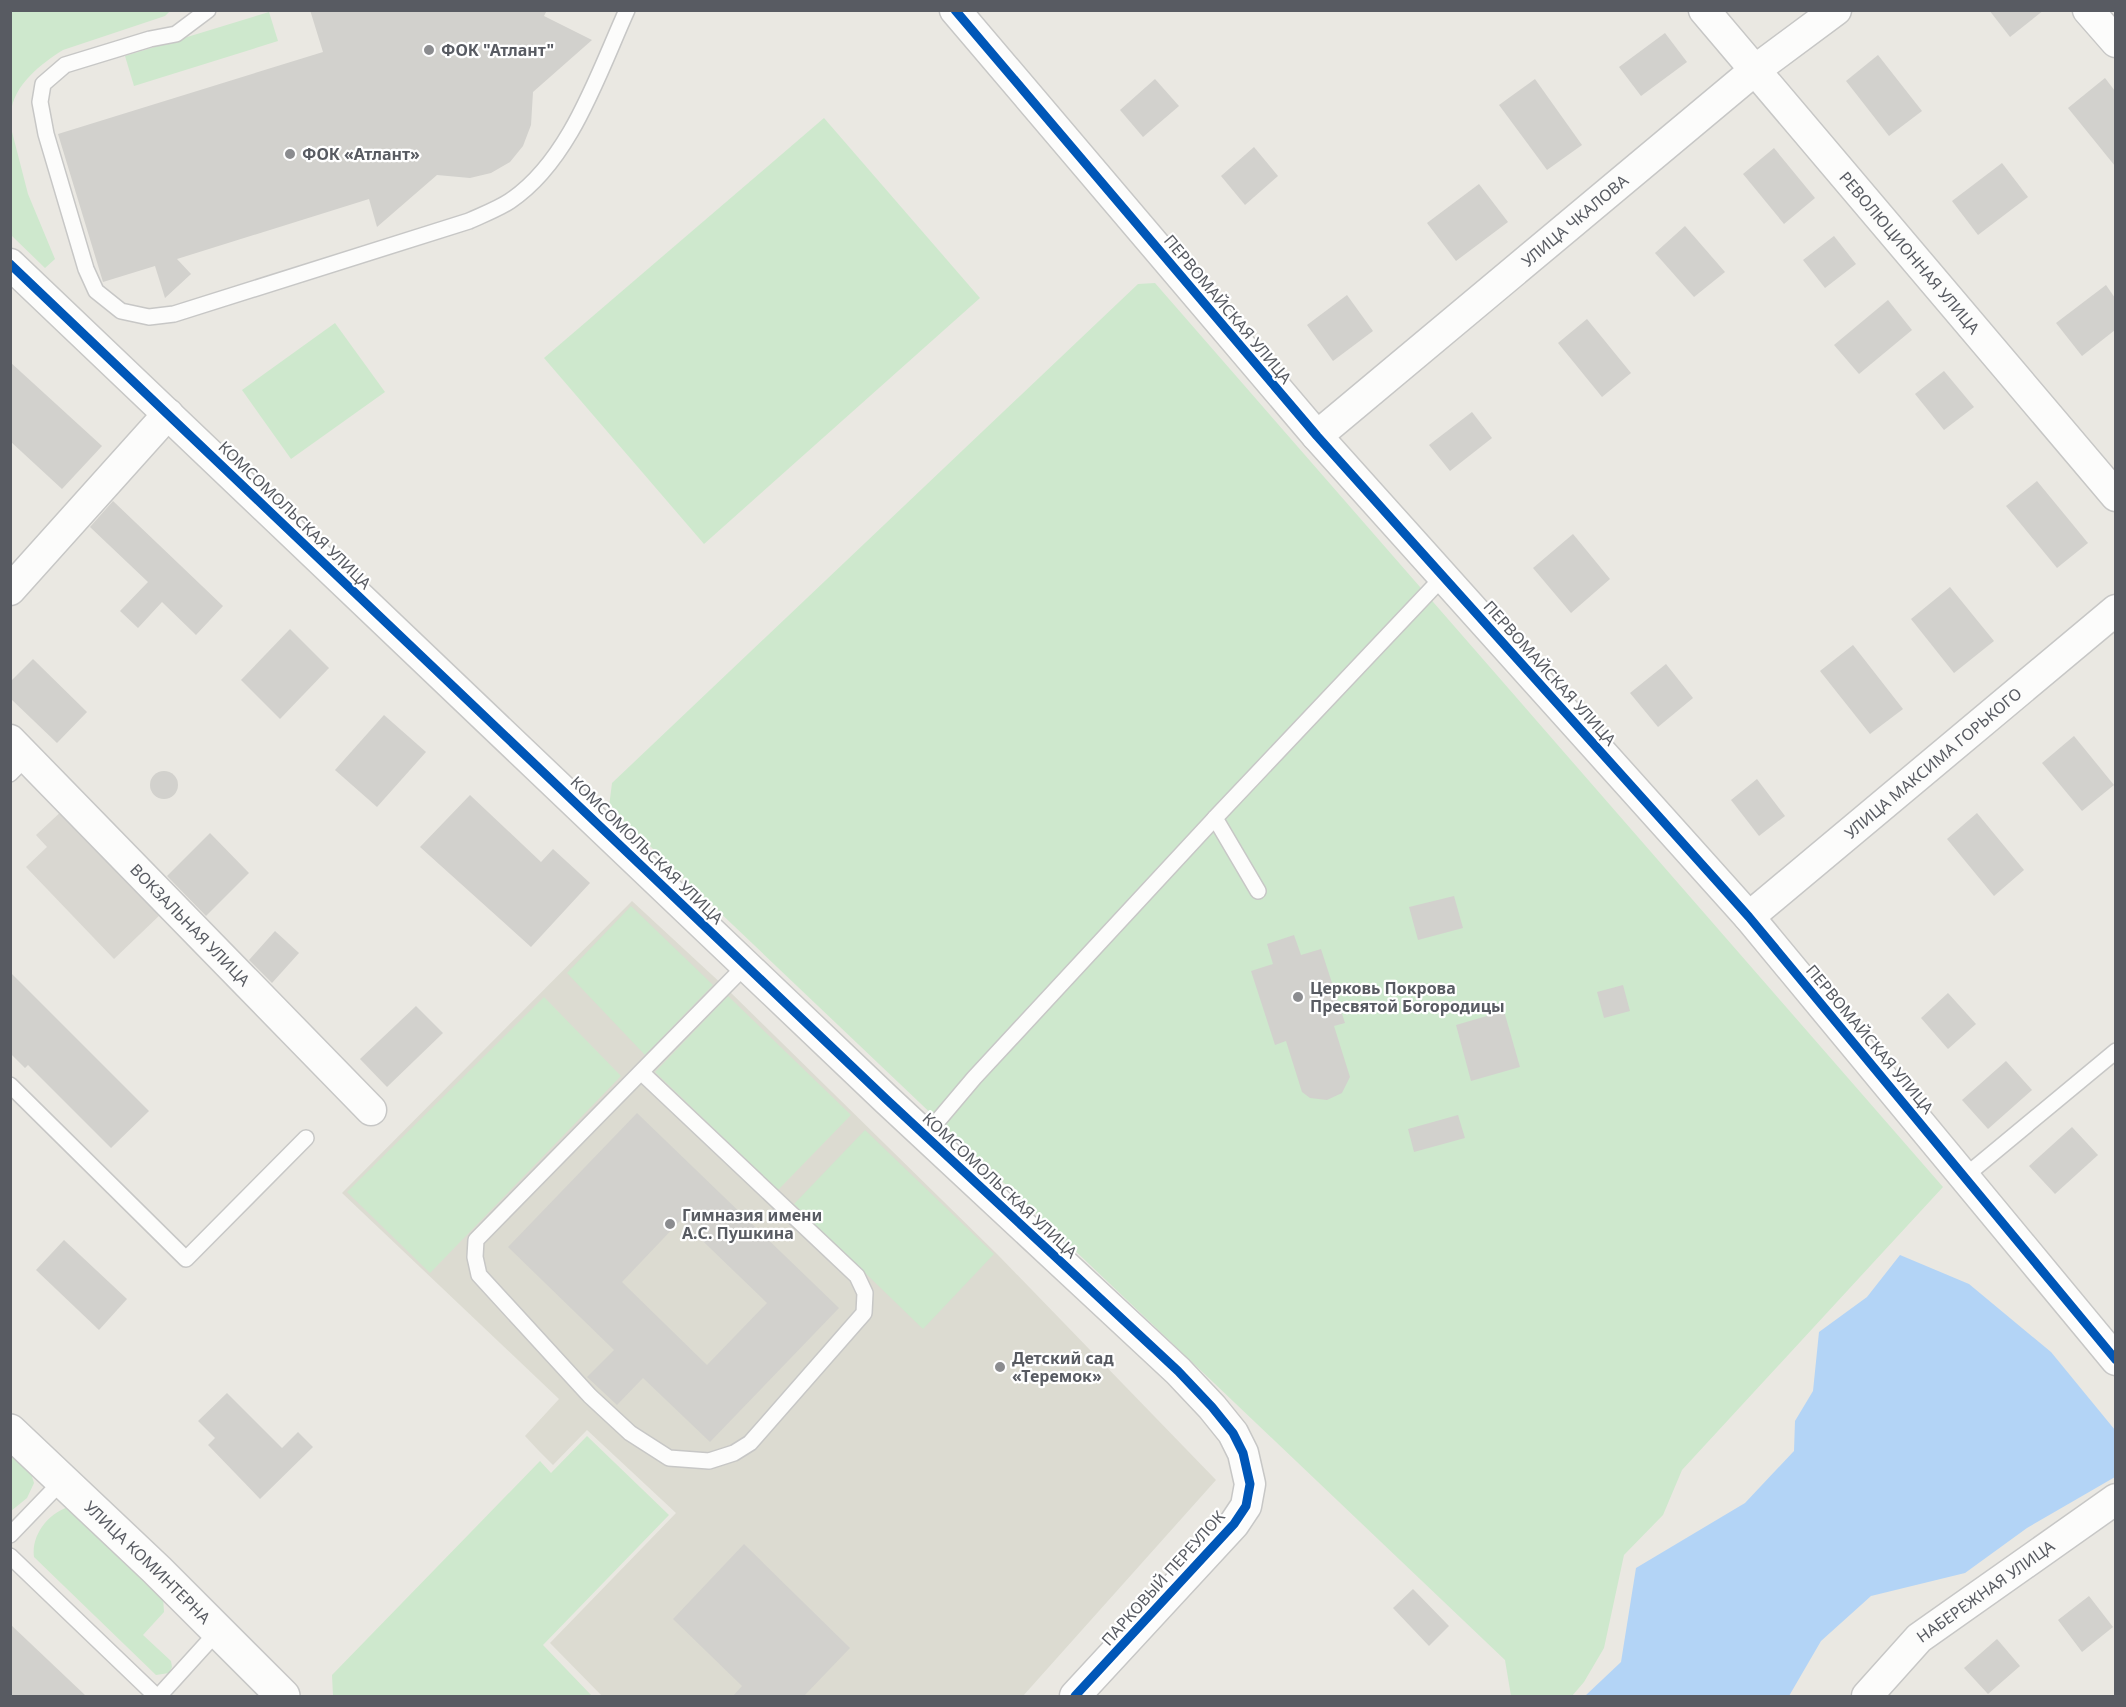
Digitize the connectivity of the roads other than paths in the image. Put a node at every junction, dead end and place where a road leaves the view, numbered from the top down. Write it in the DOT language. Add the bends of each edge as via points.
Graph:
graph roads {
  1 [pos="208,10"];
  2 [pos="627,10"];
  3 [pos="955,10"];
  4 [pos="1704,10"];
  5 [pos="1836,10"];
  6 [pos="2088,10"];
  7 [pos="2115,42"];
  8 [pos="1755,70"];
  9 [pos="10,264"];
  10 [pos="168,414"];
  11 [pos="1317,436"];
  12 [pos="2115,496"];
  13 [pos="1443,577"];
  14 [pos="10,590"];
  15 [pos="2115,610"];
  16 [pos="16,757"];
  17 [pos="1215,818"];
  18 [pos="1258,891"];
  19 [pos="1749,917"];
  20 [pos="746,965"];
  21 [pos="2115,1051"];
  22 [pos="642,1072"];
  23 [pos="10,1085"];
  24 [pos="371,1110"];
  25 [pos="925,1136"];
  26 [pos="306,1138"];
  27 [pos="1964,1177"];
  28 [pos="2115,1360"];
  29 [pos="10,1431"];
  30 [pos="1248,1468"];
  31 [pos="63,1480"];
  32 [pos="2115,1499"];
  33 [pos="10,1535"];
  34 [pos="10,1556"];
  35 [pos="218,1631"];
  36 [pos="157,1696"];
  37 [pos="283,1696"];
  38 [pos="1075,1696"];
  39 [pos="1866,1696"];
  1 -- 2 [label="lane" via="176,34 65,65 43,84 40,102 46,134 86,269 96,291 121,311 148,317 174,314 469,222 509,202 528,188 570,133"];
  3 -- 11 [label="street, ПЕРВОМАЙСКАЯ УЛИЦА"];
  4 -- 8 [label="street, РЕВОЛЮЦИОННАЯ УЛИЦА"];
  5 -- 8 [label="street, УЛИЦА ЧКАЛОВА"];
  6 -- 7 [label="street"];
  8 -- 11 [label="street, УЛИЦА ЧКАЛОВА"];
  8 -- 12 [label="street, РЕВОЛЮЦИОННАЯ УЛИЦА"];
  9 -- 10 [label="street, КОМСОМОЛЬСКАЯ УЛИЦА"];
  10 -- 14 [label="street"];
  10 -- 20 [label="street, КОМСОМОЛЬСКАЯ УЛИЦА"];
  11 -- 13 [label="street, ПЕРВОМАЙСКАЯ УЛИЦА"];
  13 -- 17 [label="lane"];
  13 -- 19 [label="street, ПЕРВОМАЙСКАЯ УЛИЦА"];
  15 -- 19 [label="street, УЛИЦА МАКСИМА ГОРЬКОГО"];
  16 -- 24 [label="street, ВОКЗАЛЬНАЯ УЛИЦА"];
  17 -- 18 [label="lane"];
  17 -- 25 [label="lane"];
  19 -- 27 [label="street, ПЕРВОМАЙСКАЯ УЛИЦА"];
  20 -- 22 [label="lane"];
  20 -- 25 [label="street, КОМСОМОЛЬСКАЯ УЛИЦА"];
  21 -- 27 [label="lane"];
  22 -- 22 [label="lane" via="856,1276 866,1293 864,1313 750,1443 735,1453 709,1461 669,1458 630,1433 590,1396 479,1275 475,1257 476,1240 486,1227"];
  23 -- 26 [label="lane" via="186,1259"];
  25 -- 30 [label="street, КОМСОМОЛЬСКАЯ УЛИЦА" via="1178,1371 1233,1433"];
  27 -- 28 [label="street, ПЕРВОМАЙСКАЯ УЛИЦА"];
  29 -- 31 [label="street, УЛИЦА КОМИНТЕРНА"];
  30 -- 38 [label="street, ПАРКОВЫЙ ПЕРЕУЛОК" via="1250,1484 1245,1506 1234,1524"];
  31 -- 33 [label="lane"];
  31 -- 35 [label="street, УЛИЦА КОМИНТЕРНА"];
  32 -- 39 [label="street, НАБЕРЕЖНАЯ УЛИЦА" via="1919,1638"];
  34 -- 36 [label="lane"];
  35 -- 36 [label="lane"];
  35 -- 37 [label="street, УЛИЦА КОМИНТЕРНА"];
}
